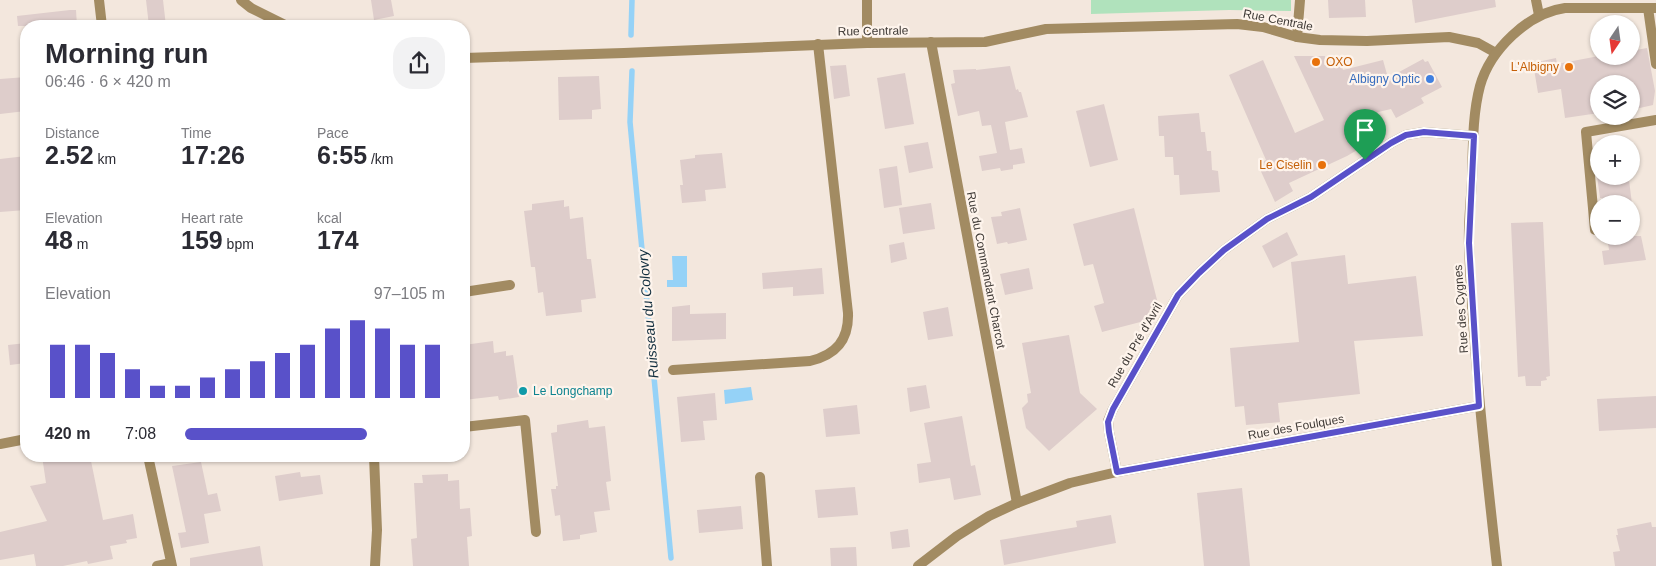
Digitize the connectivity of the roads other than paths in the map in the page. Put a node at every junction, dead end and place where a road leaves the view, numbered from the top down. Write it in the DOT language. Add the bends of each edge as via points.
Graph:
graph roads {
  1 [pos="99,0"];
  2 [pos="240,0"];
  3 [pos="867,0"];
  4 [pos="1300,0"];
  5 [pos="1536,0"];
  6 [pos="1652,8"];
  7 [pos="1539,15"];
  8 [pos="101,20"];
  9 [pos="275,20"];
  10 [pos="1297,36"];
  11 [pos="930,42"];
  12 [pos="867,43"];
  13 [pos="818,44"];
  14 [pos="1496,53"];
  15 [pos="470,58"];
  16 [pos="1656,64"];
  17 [pos="1656,120"];
  18 [pos="1474,136"];
  19 [pos="1592,195"];
  20 [pos="510,285"];
  21 [pos="470,291"];
  22 [pos="673,370"];
  23 [pos="1479,406"];
  24 [pos="470,427"];
  25 [pos="20,440"];
  26 [pos="0,444"];
  27 [pos="149,462"];
  28 [pos="374,462"];
  29 [pos="1117,472"];
  30 [pos="760,477"];
  31 [pos="1016,503"];
  32 [pos="536,532"];
  33 [pos="172,564"];
  34 [pos="157,566"];
  35 [pos="375,566"];
  36 [pos="767,566"];
  37 [pos="918,566"];
  38 [pos="1497,566"];
  1 -- 8 [label="street"];
  2 -- 9 [label="street"];
  3 -- 12 [label="street"];
  4 -- 10 [label="street"];
  5 -- 7 [label="street"];
  6 -- 7 [label="street" via="1565,8"];
  6 -- 16 [label="street"];
  7 -- 14 [label="street"];
  10 -- 11 [label="street, Rue Centrale" via="1262,27 1227,25 1057,28 985,42"];
  10 -- 14 [label="street, Rue Centrale" via="1367,41 1449,38 1478,43"];
  11 -- 12 [label="street, Rue Centrale"];
  11 -- 31 [label="street, Rue du Commandant Charcot"];
  12 -- 13 [label="street, Rue Centrale"];
  13 -- 15 [label="street, Rue Centrale"];
  13 -- 22 [label="street" via="848,314 842,342 828,355 810,361"];
  14 -- 18 [label="street, Rue des Cygnes" via="1480,86"];
  17 -- 19 [label="street" via="1586,132"];
  18 -- 23 [label="street, Rue des Cygnes" via="1469,243"];
  18 -- 29 [label="street, Rue du Pré d'Avril" via="1424,132 1406,135 1311,197 1267,219 1199,273 1178,295 1113,409 1108,422"];
  20 -- 21 [label="street"];
  23 -- 29 [label="street, Rue des Foulques"];
  23 -- 38 [label="street, Rue des Cygnes"];
  24 -- 32 [label="street" via="525,420"];
  25 -- 26 [label="street"];
  27 -- 33 [label="street"];
  28 -- 35 [label="street"];
  29 -- 31 [label="street" via="1070,483"];
  30 -- 36 [label="street"];
  31 -- 37 [label="street" via="973,526"];
  33 -- 34 [label="street"];
}
